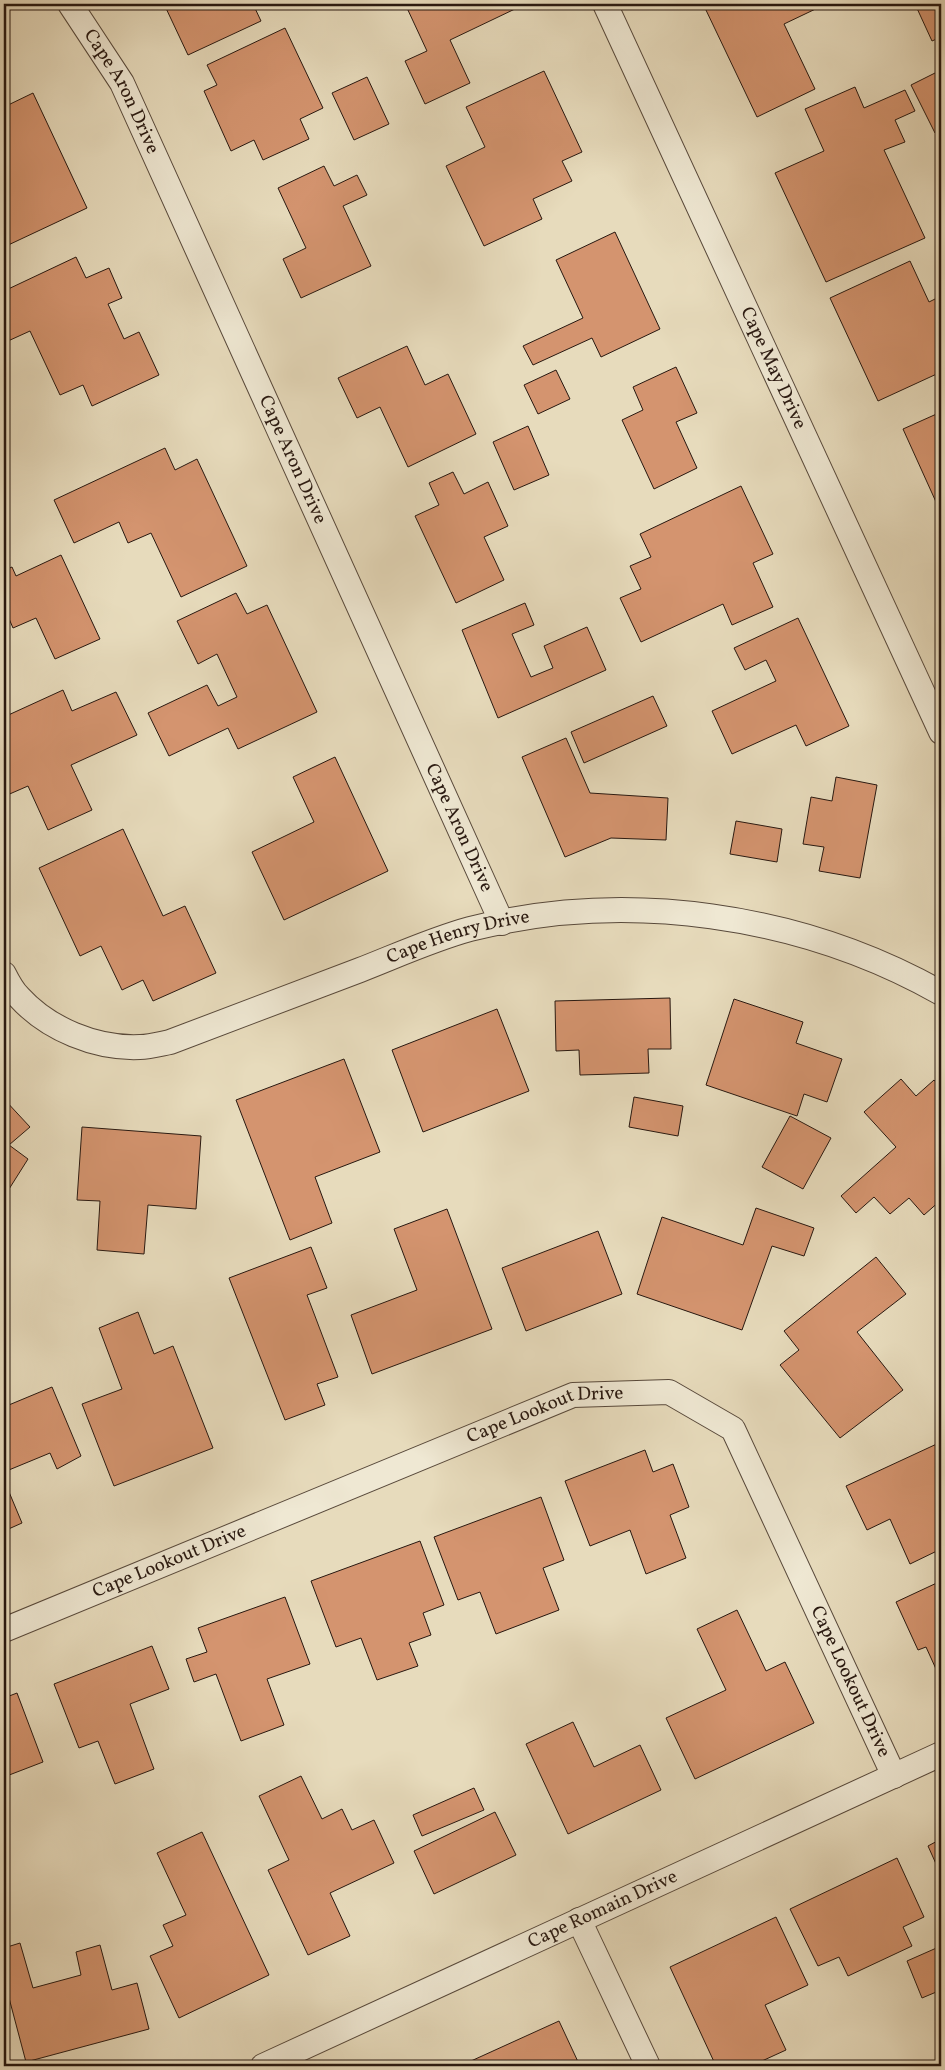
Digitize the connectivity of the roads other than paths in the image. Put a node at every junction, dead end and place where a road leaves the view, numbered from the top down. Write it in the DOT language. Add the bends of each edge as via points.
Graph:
graph roads {
  1 [pos="70,4"];
  2 [pos="605,4"];
  3 [pos="941,732"];
  4 [pos="502,923"];
  5 [pos="4,974"];
  6 [pos="941,993"];
  7 [pos="4,1630"];
  8 [pos="941,1754"];
  9 [pos="894,1776"];
  10 [pos="579,1920"];
  11 [pos="263,2066"];
  12 [pos="648,2066"];
  1 -- 4 [label="street, Cape Aron Drive" via="122,83"];
  2 -- 3 [label="street, Cape May Drive"];
  4 -- 5 [label="street, Cape Henry Drive" via="469,930 403,953 170,1042 140,1047 104,1044 64,1030 44,1019 18,996"];
  4 -- 6 [label="street, Cape Henry Drive" via="552,915 613,911 686,912 742,920 850,951 907,974"];
  7 -- 9 [label="street, Cape Lookout Drive" via="573,1395 669,1392 732,1429"];
  8 -- 9 [label="street, Cape Romain Drive"];
  9 -- 10 [label="street, Cape Romain Drive"];
  10 -- 11 [label="street, Cape Romain Drive"];
  10 -- 12 [label="street"];
}
